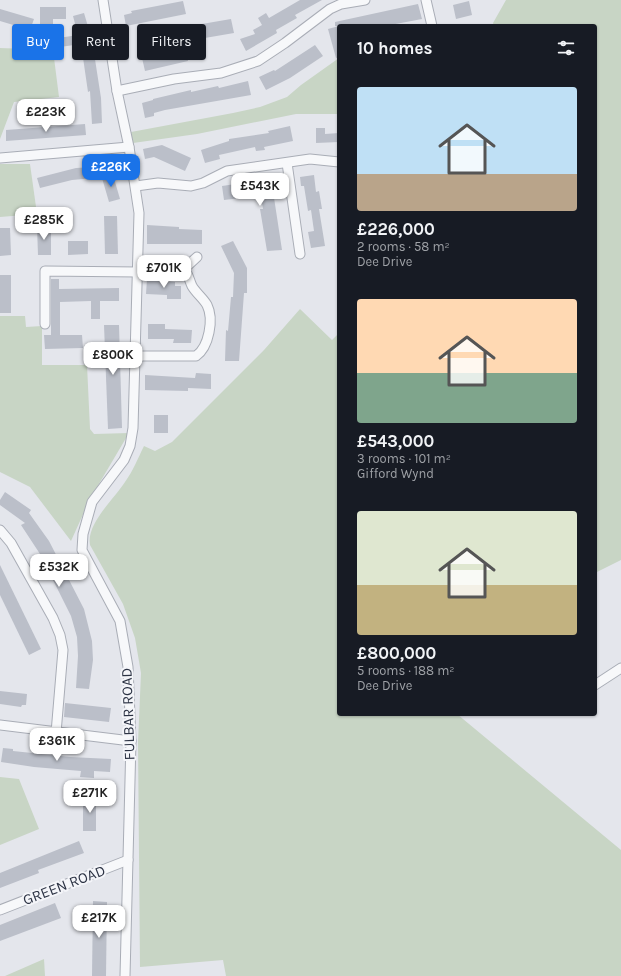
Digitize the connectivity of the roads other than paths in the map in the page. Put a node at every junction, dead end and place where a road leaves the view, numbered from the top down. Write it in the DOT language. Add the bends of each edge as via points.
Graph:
graph roads {
  1 [pos="103,0"];
  2 [pos="365,0"];
  3 [pos="426,0"];
  4 [pos="432,24"];
  5 [pos="117,91"];
  6 [pos="129,147"];
  7 [pos="0,158"];
  8 [pos="287,162"];
  9 [pos="337,162"];
  10 [pos="136,186"];
  11 [pos="300,254"];
  12 [pos="197,257"];
  13 [pos="152,261"];
  14 [pos="184,269"];
  15 [pos="138,272"];
  16 [pos="45,324"];
  17 [pos="136,356"];
  18 [pos="0,530"];
  19 [pos="620,670"];
  20 [pos="597,684"];
  21 [pos="0,725"];
  22 [pos="56,733"];
  23 [pos="131,741"];
  24 [pos="128,860"];
  25 [pos="0,910"];
  26 [pos="125,976"];
  1 -- 5 [label="street, FULBAR ROAD"];
  2 -- 5 [label="street" via="341,4 330,9 270,54 241,67"];
  3 -- 4 [label="street"];
  5 -- 6 [label="street, FULBAR ROAD"];
  6 -- 7 [label="street"];
  6 -- 10 [label="street, FULBAR ROAD"];
  8 -- 9 [label="street" via="310,159"];
  8 -- 10 [label="street" via="227,172 191,186"];
  8 -- 11 [label="street"];
  10 -- 15 [label="street, FULBAR ROAD" via="139,213"];
  12 -- 14 [label="street"];
  13 -- 14 [label="street" via="174,263"];
  14 -- 17 [label="street" via="194,289 208,306 210,314 204,348 196,356"];
  15 -- 16 [label="street" via="45,271"];
  15 -- 17 [label="street, FULBAR ROAD"];
  17 -- 23 [label="street, FULBAR ROAD" via="130,446 124,460 92,502 83,534 82,550 120,621 128,667"];
  18 -- 22 [label="street" via="11,543 60,635 64,650"];
  19 -- 20 [label="street"];
  21 -- 22 [label="street"];
  22 -- 23 [label="street"];
  23 -- 24 [label="street, FULBAR ROAD"];
  24 -- 25 [label="street, GREEN ROAD"];
  24 -- 26 [label="street, FULBAR ROAD"];
}
